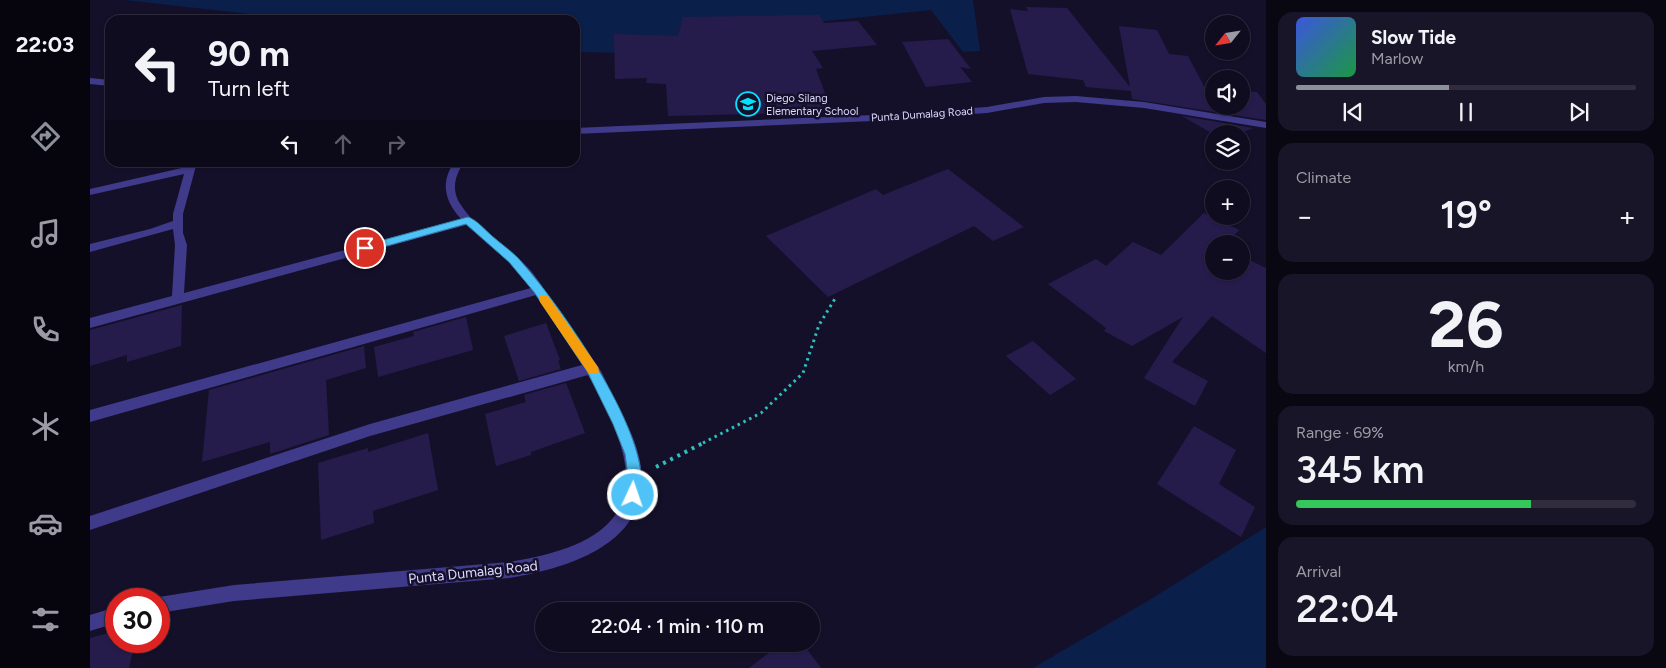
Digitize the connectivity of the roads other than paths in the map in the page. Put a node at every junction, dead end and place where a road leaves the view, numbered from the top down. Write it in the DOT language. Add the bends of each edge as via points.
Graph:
graph roads {
  1 [pos="90,81"];
  2 [pos="105,82"];
  3 [pos="1266,125"];
  4 [pos="580,131"];
  5 [pos="188,167"];
  6 [pos="192,167"];
  7 [pos="457,167"];
  8 [pos="90,192"];
  9 [pos="468,221"];
  10 [pos="178,223"];
  11 [pos="90,248"];
  12 [pos="538,290"];
  13 [pos="178,300"];
  14 [pos="90,323"];
  15 [pos="592,368"];
  16 [pos="90,416"];
  17 [pos="90,523"];
  18 [pos="170,603"];
  19 [pos="105,619"];
  20 [pos="90,623"];
  1 -- 2 [label="street"];
  3 -- 4 [label="street, Punta Dumalag Road" via="1144,105 1076,99 1044,100 987,110 873,118"];
  5 -- 8 [label="street"];
  6 -- 10 [label="street"];
  7 -- 9 [label="street, Punta Dumalag Road" via="452,176 450,193"];
  9 -- 12 [label="street, Punta Dumalag Road" via="513,260"];
  9 -- 13 [label="street"];
  10 -- 11 [label="street"];
  10 -- 13 [label="street" via="181,245"];
  12 -- 15 [label="street, Punta Dumalag Road"];
  12 -- 16 [label="street"];
  13 -- 14 [label="street"];
  15 -- 17 [label="street" via="370,430"];
  15 -- 18 [label="street, Punta Dumalag Road" via="627,440 635,477 633,495 622,520 587,549 548,564 509,570 234,593"];
  19 -- 20 [label="street"];
}
